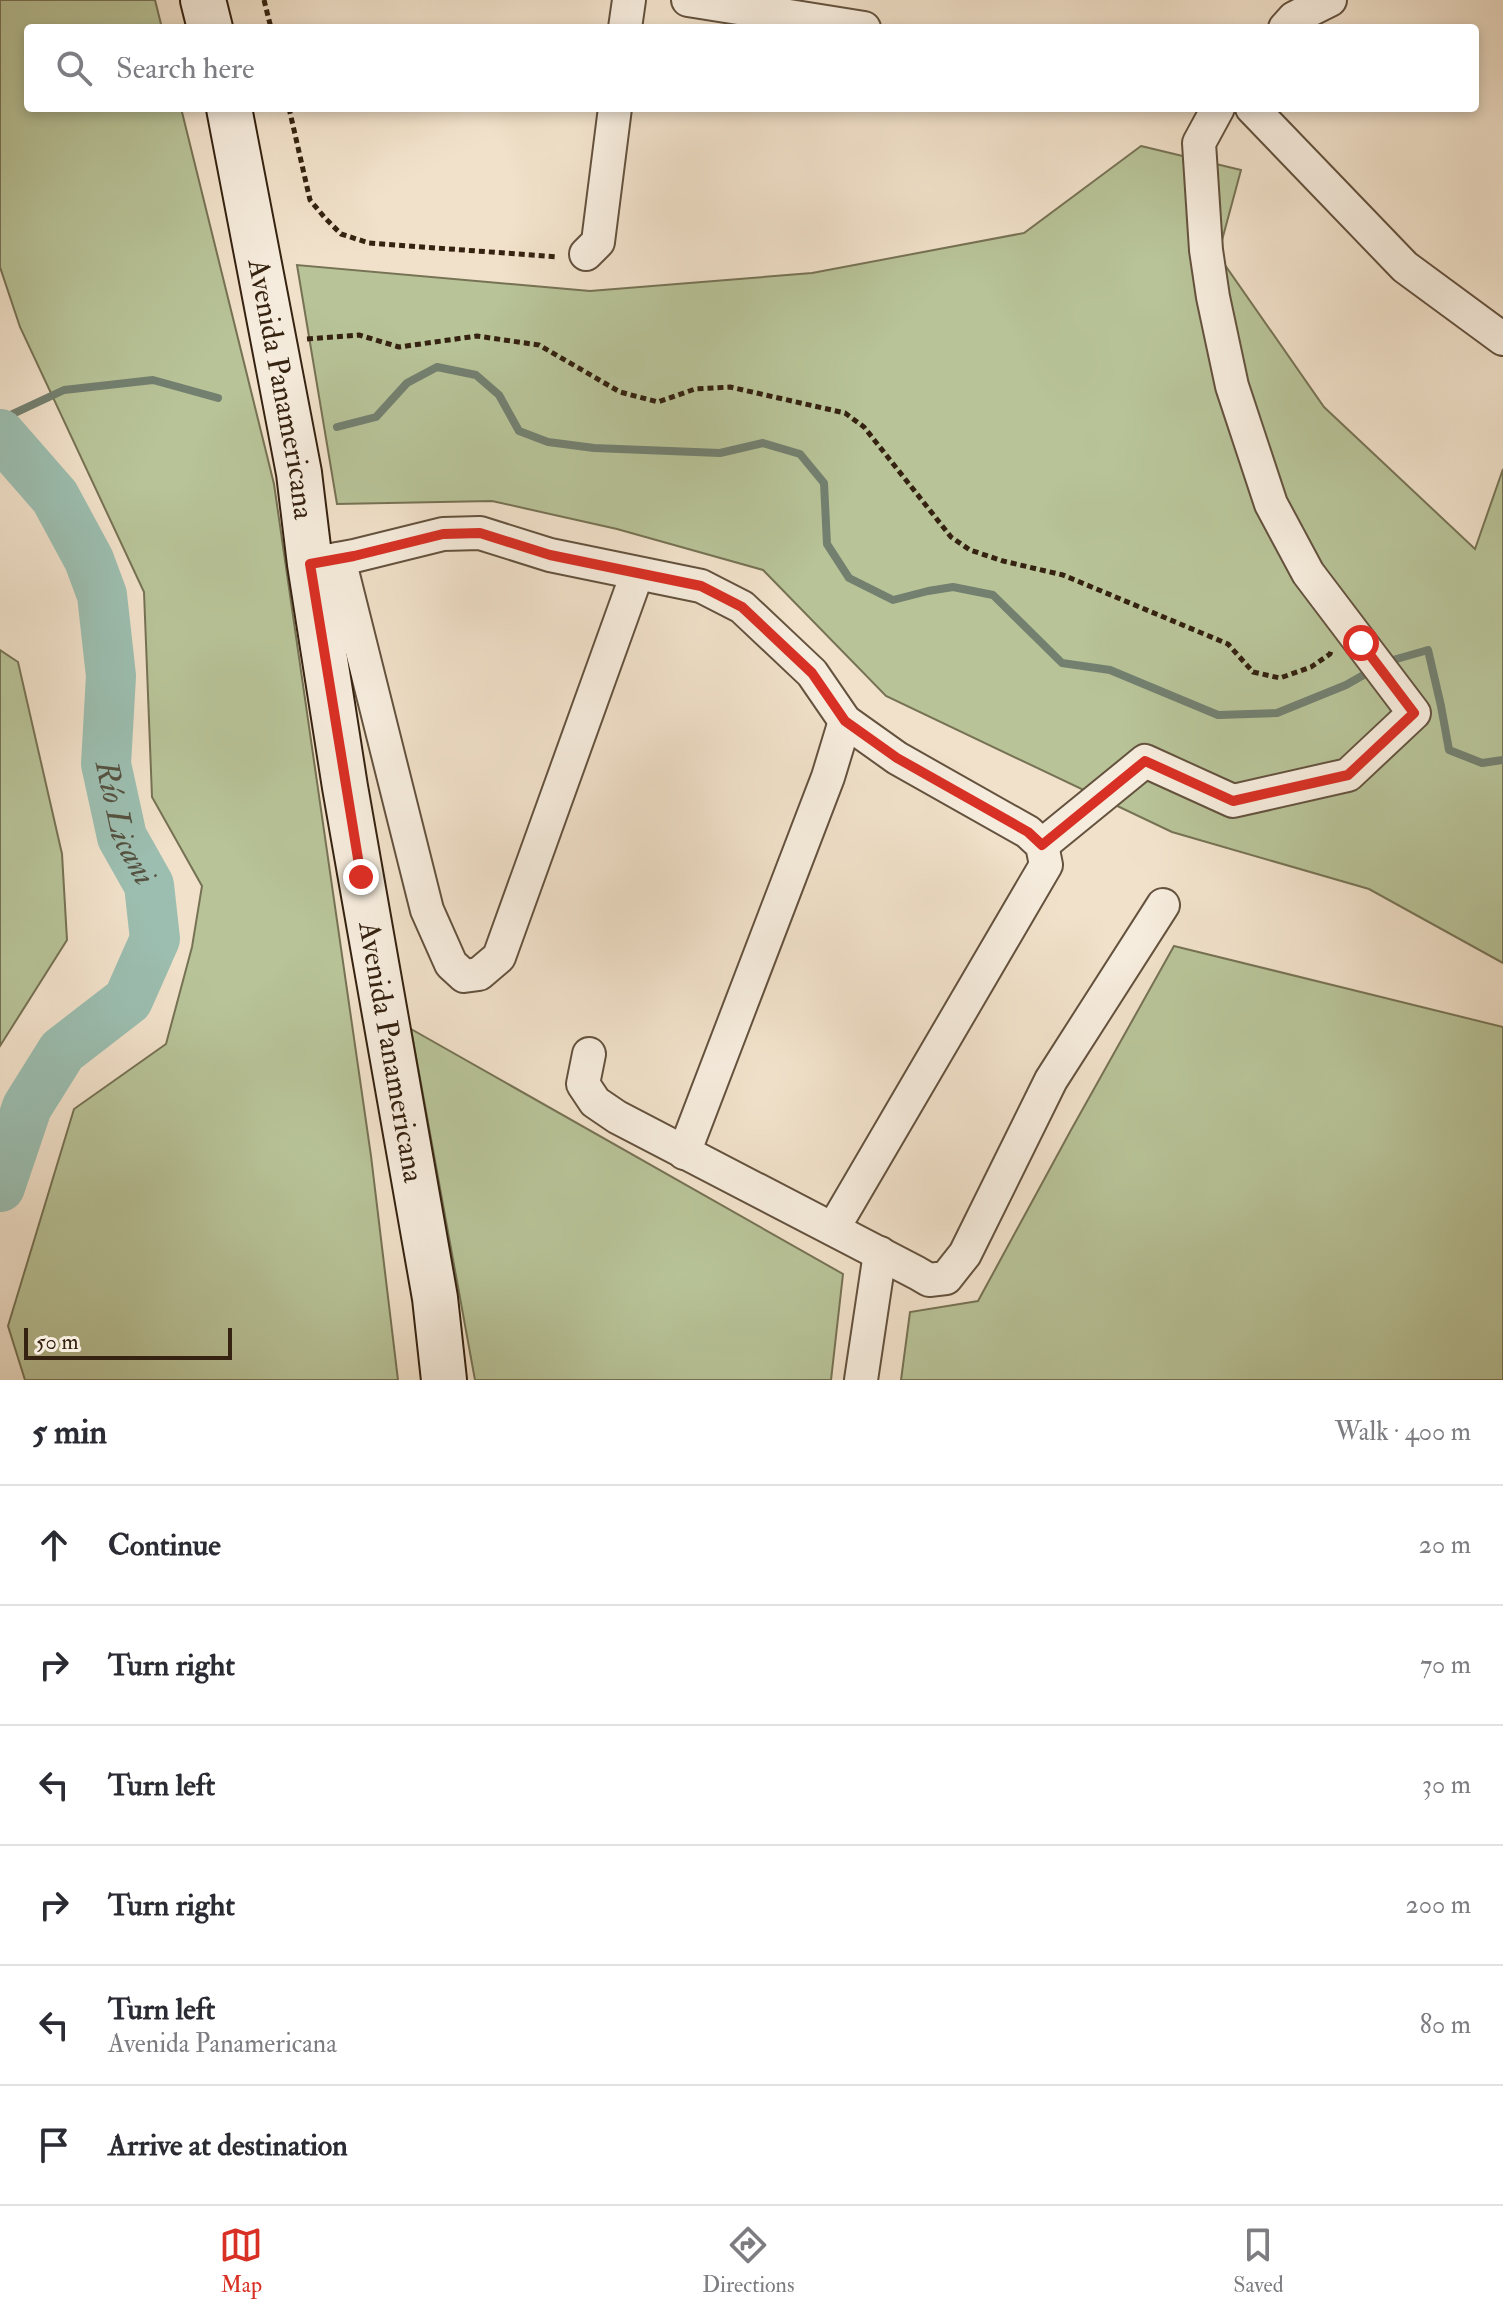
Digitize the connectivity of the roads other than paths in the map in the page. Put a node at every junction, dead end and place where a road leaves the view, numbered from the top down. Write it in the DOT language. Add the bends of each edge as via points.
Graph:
graph roads {
  1 [pos="203,0"];
  2 [pos="629,0"];
  3 [pos="688,0"];
  4 [pos="1330,0"];
  5 [pos="209,24"];
  6 [pos="626,24"];
  7 [pos="839,24"];
  8 [pos="1289,24"];
  9 [pos="230,112"];
  10 [pos="614,112"];
  11 [pos="1216,112"];
  12 [pos="1256,112"];
  13 [pos="586,254"];
  14 [pos="1503,339"];
  15 [pos="325,561"];
  16 [pos="637,574"];
  17 [pos="845,721"];
  18 [pos="1042,845"];
  19 [pos="1163,905"];
  20 [pos="589,1054"];
  21 [pos="684,1153"];
  22 [pos="833,1229"];
  23 [pos="880,1253"];
  24 [pos="444,1380"];
  25 [pos="861,1380"];
  1 -- 5 [label="main road"];
  2 -- 6 [label="street"];
  3 -- 7 [label="street"];
  4 -- 8 [label="street"];
  9 -- 15 [label="main road, Avenida Panamericana" via="299,473"];
  10 -- 13 [label="street" via="598,242"];
  11 -- 18 [label="street" via="1199,143 1206,250 1232,386 1271,504 1308,573 1414,713 1348,775 1233,801 1145,761"];
  12 -- 14 [label="street" via="1405,267"];
  15 -- 16 [label="street" via="443,534 480,533"];
  15 -- 16 [label="street" via="427,910 451,964 464,976 479,974 499,957"];
  15 -- 24 [label="main road, Avenida Panamericana" via="345,787 435,1298"];
  16 -- 17 [label="street" via="701,586 742,607 812,673"];
  17 -- 18 [label="street"];
  17 -- 21 [label="street"];
  18 -- 22 [label="street" via="1046,865"];
  19 -- 23 [label="street" via="1051,1080 965,1254 946,1278 929,1280"];
  20 -- 21 [label="street" via="583,1084 595,1102"];
  21 -- 22 [label="street"];
  22 -- 23 [label="street"];
  23 -- 25 [label="street"];
}
